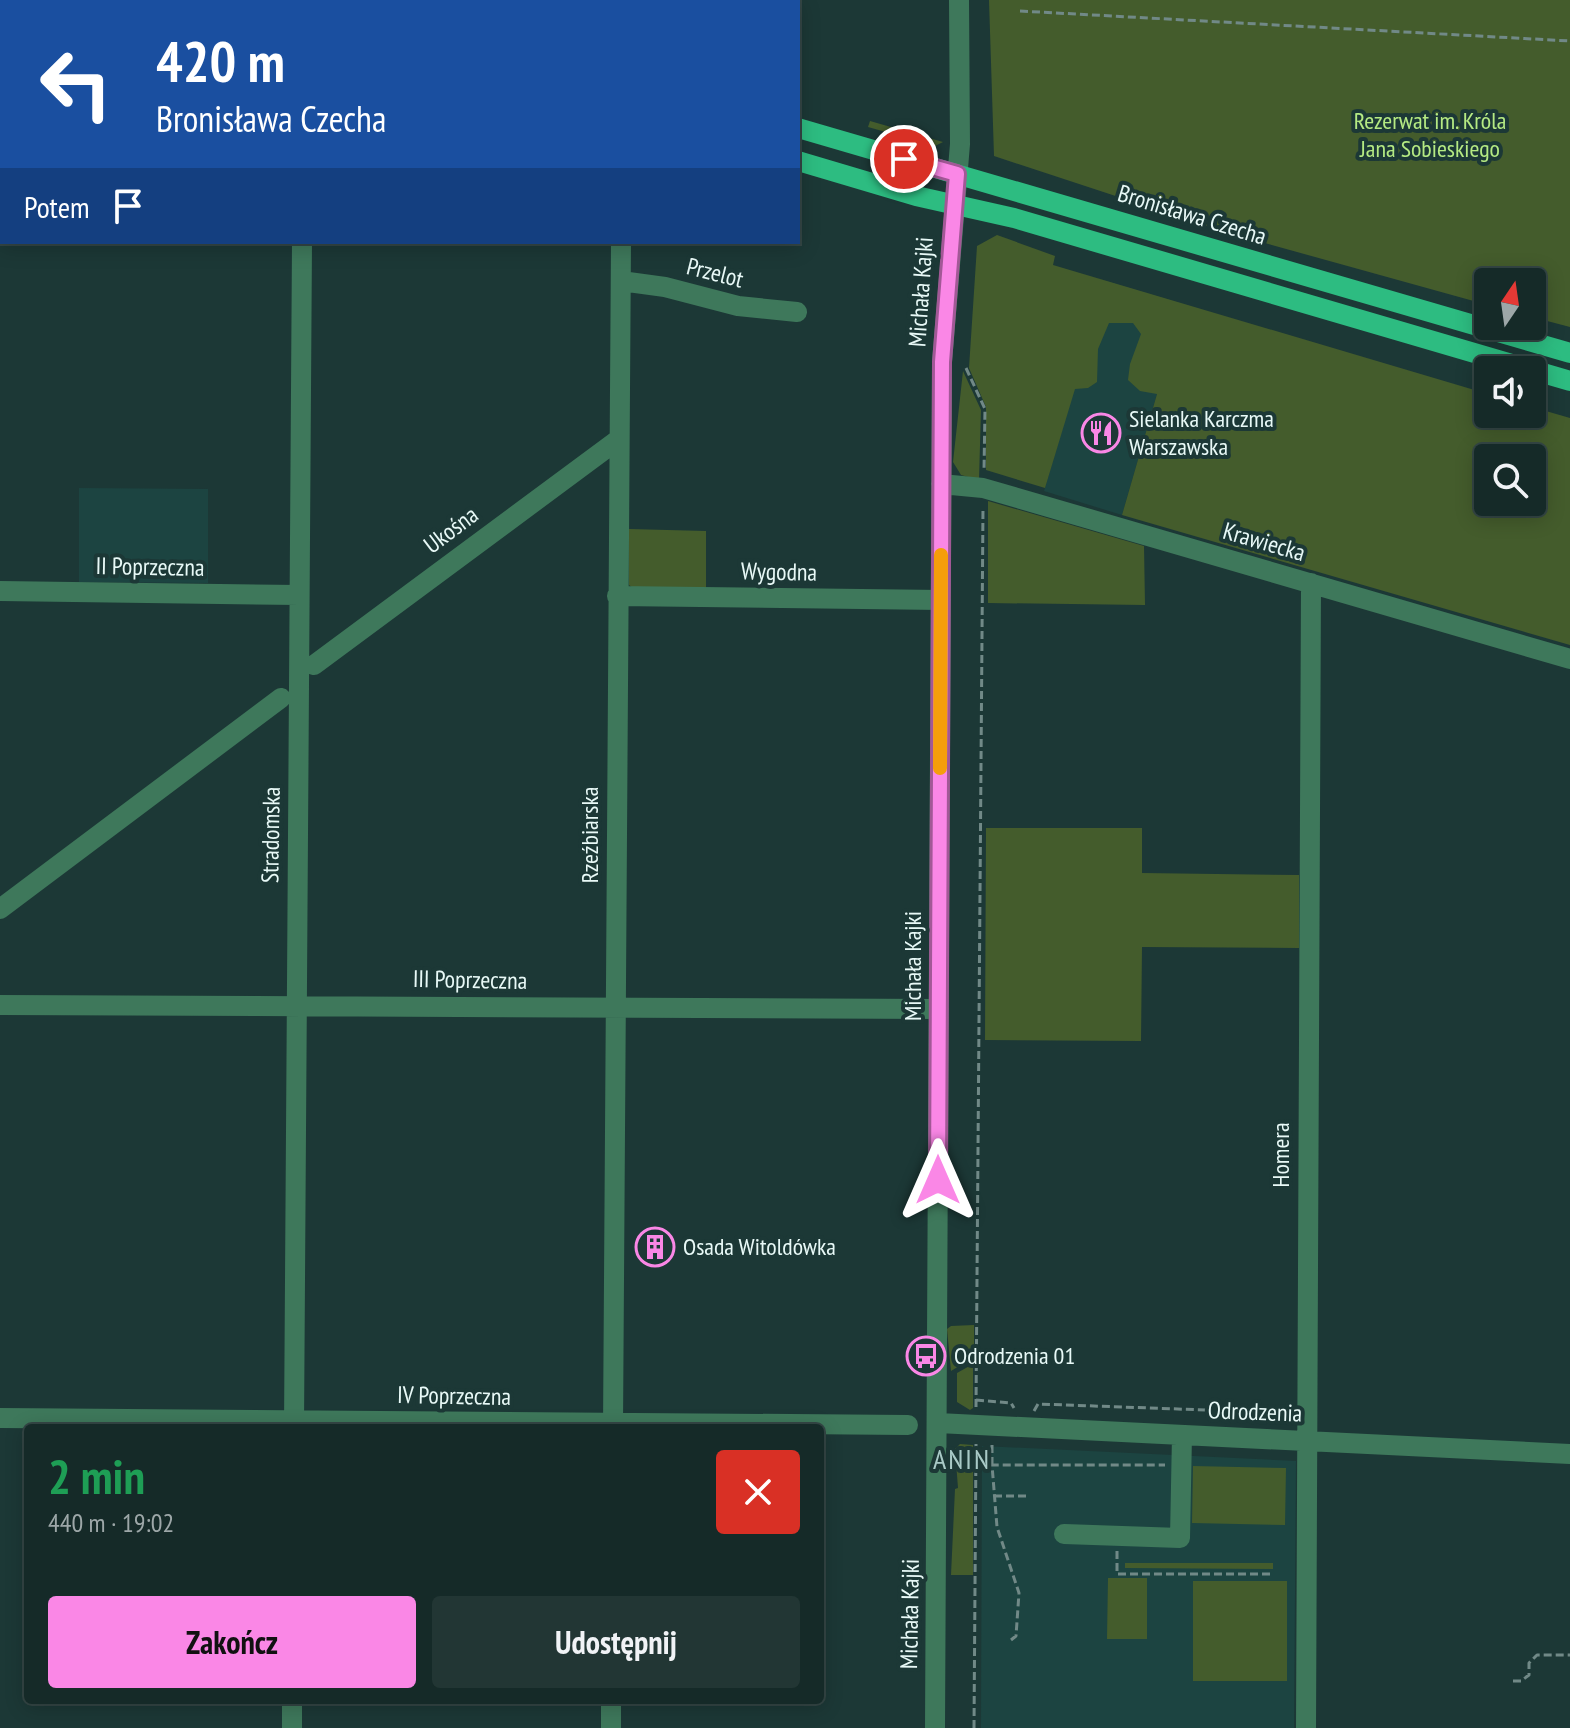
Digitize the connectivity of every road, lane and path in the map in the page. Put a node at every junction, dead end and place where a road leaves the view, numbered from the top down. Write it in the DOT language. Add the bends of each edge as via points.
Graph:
graph roads {
  1 [pos="959,0"];
  2 [pos="1020,11"];
  3 [pos="1570,41"];
  4 [pos="800,129"];
  5 [pos="800,162"];
  6 [pos="957,174"];
  7 [pos="953,204"];
  8 [pos="302,244"];
  9 [pos="621,244"];
  10 [pos="621,281"];
  11 [pos="797,312"];
  12 [pos="1570,353"];
  13 [pos="966,368"];
  14 [pos="1570,381"];
  15 [pos="619,439"];
  16 [pos="941,484"];
  17 [pos="983,488"];
  18 [pos="1311,583"];
  19 [pos="0,591"];
  20 [pos="299,595"];
  21 [pos="617,596"];
  22 [pos="941,600"];
  23 [pos="1570,659"];
  24 [pos="314,665"];
  25 [pos="281,698"];
  26 [pos="0,909"];
  27 [pos="0,1005"];
  28 [pos="296,1005"];
  29 [pos="615,1009"];
  30 [pos="939,1009"];
  31 [pos="976,1400"];
  32 [pos="976,1411"];
  33 [pos="1016,1412"];
  34 [pos="1024,1412"];
  35 [pos="1306,1414"];
  36 [pos="0,1418"];
  37 [pos="938,1423"];
  38 [pos="294,1424"];
  39 [pos="613,1424"];
  40 [pos="824,1425"];
  41 [pos="908,1425"];
  42 [pos="1182,1435"];
  43 [pos="976,1436"];
  44 [pos="992,1437"];
  45 [pos="1309,1440"];
  46 [pos="1570,1454"];
  47 [pos="992,1465"];
  48 [pos="1181,1465"];
  49 [pos="994,1496"];
  50 [pos="1028,1496"];
  51 [pos="1064,1534"];
  52 [pos="1117,1536"];
  53 [pos="1273,1574"];
  54 [pos="1011,1640"];
  55 [pos="1570,1655"];
  56 [pos="1513,1681"];
  57 [pos="292,1704"];
  58 [pos="611,1704"];
  59 [pos="292,1728"];
  60 [pos="611,1728"];
  61 [pos="935,1728"];
  62 [pos="974,1728"];
  63 [pos="1306,1728"];
  1 -- 6 [label="street, Michała Kajki"];
  2 -- 3 [label="path"];
  4 -- 6 [label="main road, Bronisława Czecha"];
  5 -- 7 [label="main road"];
  6 -- 7 [label="street, Michała Kajki"];
  6 -- 12 [label="main road, Bronisława Czecha"];
  7 -- 14 [label="main road"];
  7 -- 16 [label="street, Michała Kajki" via="942,362"];
  8 -- 20 [label="street, Stradomska"];
  9 -- 10 [label="street, Rzeźbiarska"];
  10 -- 11 [label="street, Przelot" via="738,306"];
  10 -- 15 [label="street, Rzeźbiarska"];
  13 -- 17 [label="path" via="985,409"];
  15 -- 21 [label="street, Rzeźbiarska"];
  15 -- 24 [label="street, Ukośna"];
  16 -- 17 [label="street, Krawiecka"];
  16 -- 22 [label="street, Michała Kajki"];
  17 -- 18 [label="street, Krawiecka"];
  17 -- 31 [label="path"];
  18 -- 23 [label="street, Krawiecka"];
  18 -- 35 [label="street, Homera"];
  19 -- 20 [label="street, II Poprzeczna"];
  20 -- 28 [label="street, Stradomska"];
  21 -- 22 [label="street, Wygodna"];
  21 -- 29 [label="street, Rzeźbiarska"];
  22 -- 30 [label="street, Michała Kajki"];
  25 -- 26 [label="street"];
  27 -- 28 [label="street, III Poprzeczna"];
  28 -- 29 [label="street, III Poprzeczna"];
  28 -- 38 [label="street, Stradomska"];
  29 -- 30 [label="street, III Poprzeczna"];
  29 -- 39 [label="street, Rzeźbiarska"];
  30 -- 37 [label="street, Michała Kajki"];
  31 -- 32 [label="path"];
  31 -- 33 [label="path" via="1011,1403"];
  34 -- 35 [label="path" via="1033,1413 1038,1404"];
  35 -- 45 [label="street, Homera"];
  36 -- 38 [label="street, IV Poprzeczna"];
  37 -- 42 [label="street, Odrodzenia"];
  37 -- 61 [label="street, Michała Kajki"];
  40 -- 41 [label="street, IV Poprzeczna"];
  42 -- 45 [label="street, Odrodzenia"];
  42 -- 48 [label="street"];
  43 -- 62 [label="path"];
  44 -- 47 [label="path"];
  45 -- 46 [label="street, Odrodzenia"];
  45 -- 63 [label="street, Homera"];
  47 -- 48 [label="path"];
  47 -- 49 [label="path"];
  48 -- 52 [label="street" via="1180,1538"];
  49 -- 50 [label="path"];
  49 -- 54 [label="path" via="997,1527 1019,1593 1016,1636"];
  51 -- 52 [label="street"];
  52 -- 53 [label="path" via="1117,1574"];
  55 -- 56 [label="path" via="1537,1655 1529,1663 1529,1675"];
  57 -- 59 [label="street"];
  58 -- 60 [label="street"];
}
